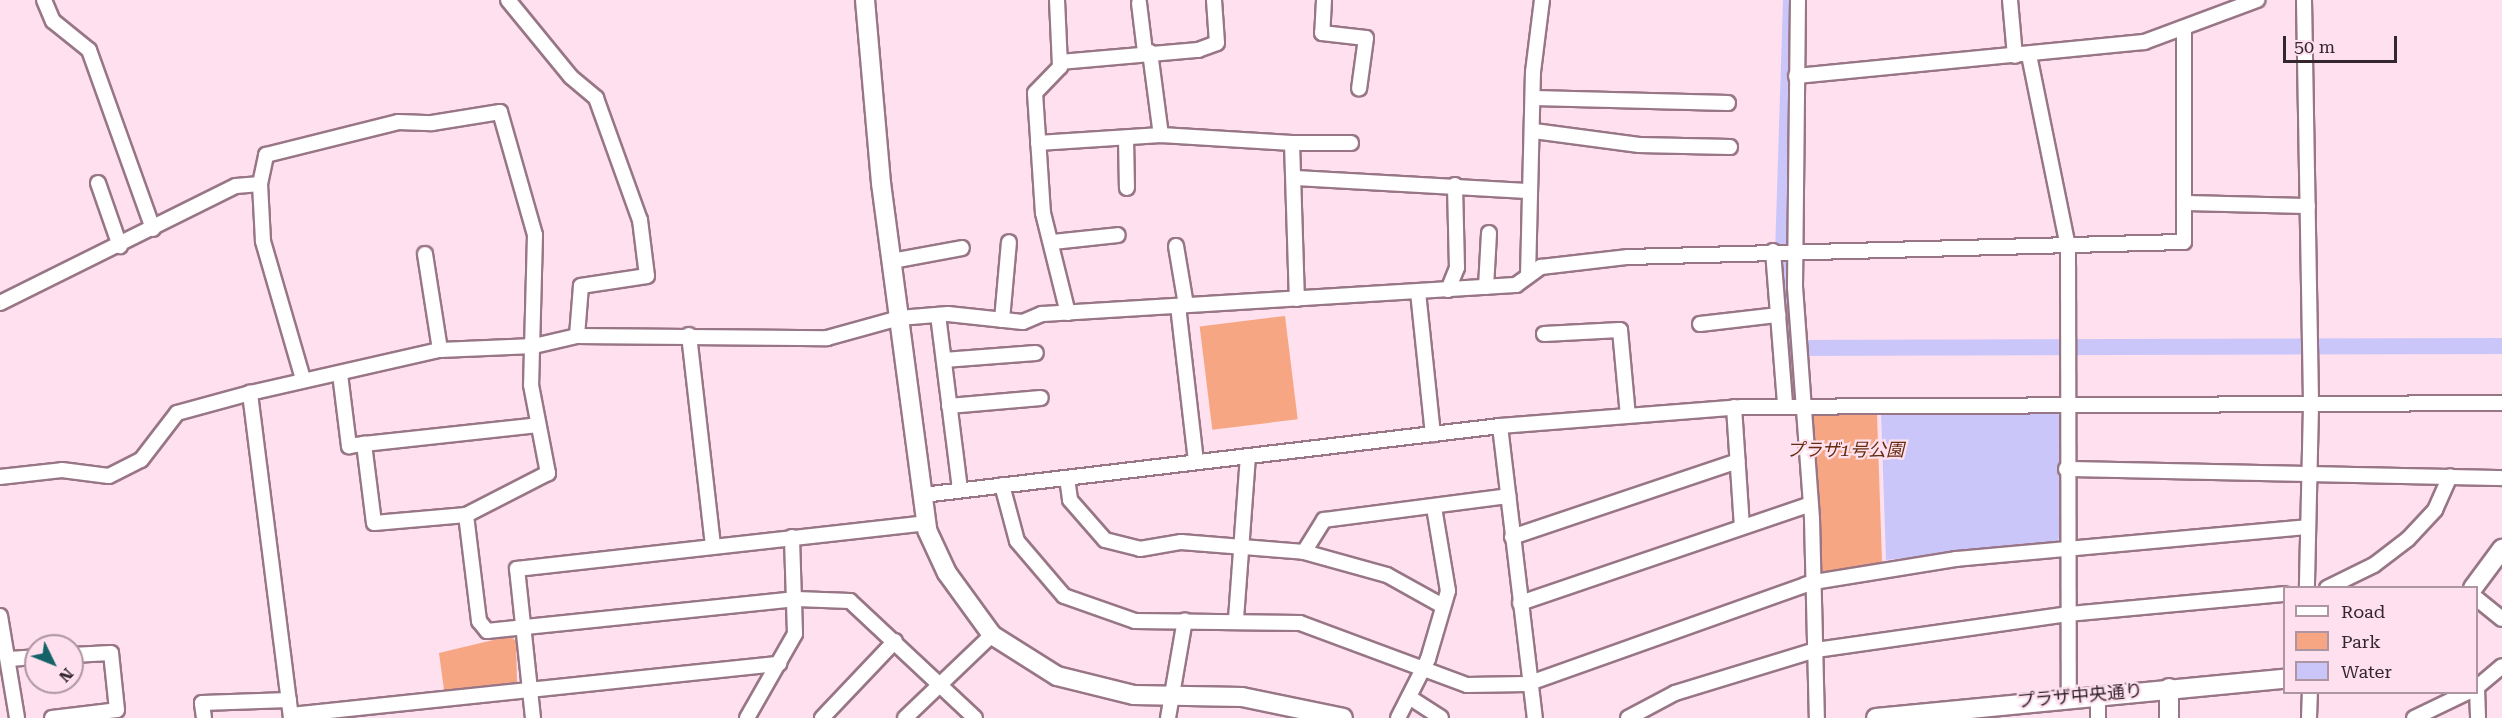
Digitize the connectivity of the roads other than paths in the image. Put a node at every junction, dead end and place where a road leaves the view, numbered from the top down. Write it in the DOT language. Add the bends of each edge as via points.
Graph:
graph roads {
  1 [pos="44,0"];
  2 [pos="508,0"];
  3 [pos="865,0"];
  4 [pos="1057,0"];
  5 [pos="1214,0"];
  6 [pos="1324,0"];
  7 [pos="1542,0"];
  8 [pos="1798,0"];
  9 [pos="2010,0"];
  10 [pos="2257,0"];
  11 [pos="2304,0"];
  12 [pos="2242,2"];
  13 [pos="1139,3"];
  14 [pos="2184,29"];
  15 [pos="1147,52"];
  16 [pos="2022,55"];
  17 [pos="1060,62"];
  18 [pos="1796,76"];
  19 [pos="1359,89"];
  20 [pos="1534,98"];
  21 [pos="1728,103"];
  22 [pos="1534,131"];
  23 [pos="1161,135"];
  24 [pos="1126,138"];
  25 [pos="1038,143"];
  26 [pos="1292,143"];
  27 [pos="1350,143"];
  28 [pos="1730,147"];
  29 [pos="1294,178"];
  30 [pos="98,183"];
  31 [pos="260,184"];
  32 [pos="1455,185"];
  33 [pos="1127,188"];
  34 [pos="1529,191"];
  35 [pos="2184,203"];
  36 [pos="2308,206"];
  37 [pos="153,229"];
  38 [pos="1489,233"];
  39 [pos="1118,235"];
  40 [pos="1009,242"];
  41 [pos="1053,242"];
  42 [pos="120,246"];
  43 [pos="1176,246"];
  44 [pos="2068,246"];
  45 [pos="962,249"];
  46 [pos="1794,250"];
  47 [pos="1773,251"];
  48 [pos="425,254"];
  49 [pos="892,261"];
  50 [pos="1528,276"];
  51 [pos="1486,287"];
  52 [pos="1448,290"];
  53 [pos="1418,292"];
  54 [pos="1297,299"];
  55 [pos="0,303"];
  56 [pos="1182,305"];
  57 [pos="1068,313"];
  58 [pos="938,315"];
  59 [pos="1778,315"];
  60 [pos="899,318"];
  61 [pos="1002,320"];
  62 [pos="1700,324"];
  63 [pos="1544,334"];
  64 [pos="689,335"];
  65 [pos="578,336"];
  66 [pos="534,346"];
  67 [pos="440,350"];
  68 [pos="1036,353"];
  69 [pos="944,360"];
  70 [pos="340,374"];
  71 [pos="303,379"];
  72 [pos="250,393"];
  73 [pos="1041,398"];
  74 [pos="1804,403"];
  75 [pos="2502,403"];
  76 [pos="1785,404"];
  77 [pos="949,406"];
  78 [pos="2311,406"];
  79 [pos="1556,407"];
  80 [pos="1734,407"];
  81 [pos="2068,408"];
  82 [pos="1628,416"];
  83 [pos="1559,421"];
  84 [pos="538,425"];
  85 [pos="1500,426"];
  86 [pos="1433,434"];
  87 [pos="364,444"];
  88 [pos="1248,456"];
  89 [pos="1738,461"];
  90 [pos="1196,462"];
  91 [pos="2066,469"];
  92 [pos="2307,472"];
  93 [pos="2450,476"];
  94 [pos="0,477"];
  95 [pos="1067,477"];
  96 [pos="2502,478"];
  97 [pos="1002,485"];
  98 [pos="960,490"];
  99 [pos="924,495"];
  100 [pos="1508,496"];
  101 [pos="1811,504"];
  102 [pos="1434,507"];
  103 [pos="466,515"];
  104 [pos="927,523"];
  105 [pos="2308,527"];
  106 [pos="1742,528"];
  107 [pos="792,537"];
  108 [pos="1512,537"];
  109 [pos="1242,544"];
  110 [pos="712,545"];
  111 [pos="2502,549"];
  112 [pos="2068,551"];
  113 [pos="1304,552"];
  114 [pos="1814,582"];
  115 [pos="2307,586"];
  116 [pos="2331,586"];
  117 [pos="2474,586"];
  118 [pos="2283,594"];
  119 [pos="796,598"];
  120 [pos="2478,600"];
  121 [pos="1520,603"];
  122 [pos="1443,606"];
  123 [pos="2070,614"];
  124 [pos="1236,619"];
  125 [pos="2502,619"];
  126 [pos="0,620"];
  127 [pos="1185,620"];
  128 [pos="521,628"];
  129 [pos="992,635"];
  130 [pos="895,640"];
  131 [pos="1816,650"];
  132 [pos="84,654"];
  133 [pos="24,658"];
  134 [pos="9,659"];
  135 [pos="779,664"];
  136 [pos="2502,666"];
  137 [pos="1423,669"];
  138 [pos="2283,679"];
  139 [pos="1527,684"];
  140 [pos="530,687"];
  141 [pos="2478,687"];
  142 [pos="937,688"];
  143 [pos="2169,688"];
  144 [pos="2098,694"];
  145 [pos="2310,694"];
  146 [pos="2466,694"];
  147 [pos="2477,694"];
  148 [pos="1172,696"];
  149 [pos="1409,697"];
  150 [pos="2069,697"];
  151 [pos="289,700"];
  152 [pos="334,714"];
  153 [pos="291,716"];
  154 [pos="17,718"];
  155 [pos="52,718"];
  156 [pos="204,718"];
  157 [pos="533,718"];
  158 [pos="747,718"];
  159 [pos="822,718"];
  160 [pos="905,718"];
  161 [pos="975,718"];
  162 [pos="1168,718"];
  163 [pos="1343,718"];
  164 [pos="1398,718"];
  165 [pos="1441,718"];
  166 [pos="1535,718"];
  167 [pos="1628,718"];
  168 [pos="1817,718"];
  169 [pos="1876,718"];
  170 [pos="2098,718"];
  171 [pos="2169,718"];
  172 [pos="2308,718"];
  173 [pos="2414,718"];
  174 [pos="2478,718"];
  1 -- 37 [label="street" via="53,21 89,50"];
  2 -- 65 [label="street" via="571,77 596,98 640,220 647,276 581,286"];
  3 -- 49 [label="street"];
  4 -- 17 [label="street"];
  5 -- 15 [label="street" via="1217,43 1198,50"];
  6 -- 19 [label="street" via="1322,33 1366,38"];
  7 -- 20 [label="street"];
  8 -- 18 [label="street"];
  9 -- 16 [label="street"];
  10 -- 12 [label="street"];
  11 -- 36 [label="street"];
  12 -- 14 [label="street"];
  13 -- 15 [label="street"];
  14 -- 16 [label="street" via="2144,42"];
  14 -- 35 [label="street"];
  15 -- 17 [label="street"];
  15 -- 23 [label="street"];
  16 -- 18 [label="street"];
  16 -- 44 [label="street"];
  17 -- 25 [label="street" via="1035,93"];
  18 -- 46 [label="street"];
  20 -- 21 [label="street"];
  20 -- 22 [label="street"];
  22 -- 28 [label="street" via="1639,145"];
  22 -- 34 [label="street"];
  23 -- 24 [label="street"];
  23 -- 26 [label="street"];
  24 -- 25 [label="street"];
  24 -- 33 [label="street"];
  25 -- 41 [label="street" via="1043,213"];
  26 -- 27 [label="street"];
  26 -- 29 [label="street"];
  29 -- 32 [label="street"];
  29 -- 54 [label="street"];
  30 -- 42 [label="street"];
  31 -- 37 [label="street" via="236,186"];
  31 -- 66 [label="street" via="266,155 399,122 432,123 500,112 535,235"];
  31 -- 71 [label="street" via="268,271"];
  32 -- 34 [label="street"];
  32 -- 52 [label="street" via="1457,268"];
  34 -- 50 [label="street"];
  35 -- 36 [label="street"];
  35 -- 44 [label="street" via="2184,242"];
  36 -- 78 [label="street"];
  37 -- 42 [label="street"];
  38 -- 51 [label="street"];
  39 -- 41 [label="street"];
  40 -- 61 [label="street"];
  41 -- 57 [label="street"];
  42 -- 55 [label="street"];
  43 -- 56 [label="street"];
  44 -- 46 [label="street"];
  44 -- 81 [label="street"];
  45 -- 49 [label="street"];
  46 -- 47 [label="street"];
  46 -- 74 [label="street"];
  47 -- 50 [label="street" via="1628,257 1541,267"];
  47 -- 59 [label="street"];
  48 -- 67 [label="street"];
  49 -- 60 [label="street"];
  50 -- 51 [label="street" via="1516,285"];
  51 -- 52 [label="street"];
  52 -- 53 [label="street"];
  53 -- 54 [label="street"];
  53 -- 86 [label="street"];
  54 -- 56 [label="street"];
  56 -- 57 [label="street"];
  56 -- 90 [label="street"];
  57 -- 61 [label="street" via="1023,322"];
  58 -- 60 [label="street"];
  58 -- 61 [label="street"];
  58 -- 69 [label="street"];
  59 -- 62 [label="street"];
  59 -- 76 [label="street"];
  60 -- 64 [label="street" via="827,338"];
  60 -- 99 [label="street"];
  63 -- 82 [label="street" via="1620,330"];
  64 -- 65 [label="street"];
  64 -- 110 [label="street"];
  65 -- 66 [label="street"];
  66 -- 67 [label="street"];
  66 -- 84 [label="street" via="531,385"];
  67 -- 70 [label="street"];
  68 -- 69 [label="street"];
  69 -- 77 [label="street"];
  70 -- 71 [label="street"];
  70 -- 87 [label="street" via="349,446"];
  71 -- 72 [label="street"];
  72 -- 94 [label="street" via="177,413 141,460 109,476 62,470"];
  72 -- 151 [label="street"];
  73 -- 77 [label="street"];
  74 -- 76 [label="street"];
  74 -- 81 [label="street"];
  74 -- 101 [label="street"];
  75 -- 78 [label="street"];
  76 -- 80 [label="street"];
  77 -- 98 [label="street"];
  78 -- 81 [label="street"];
  78 -- 92 [label="street"];
  79 -- 83 [label="street"];
  80 -- 82 [label="street"];
  80 -- 89 [label="street"];
  81 -- 91 [label="street"];
  82 -- 83 [label="street"];
  83 -- 85 [label="street"];
  84 -- 87 [label="street"];
  84 -- 103 [label="street" via="548,473"];
  85 -- 86 [label="street"];
  85 -- 100 [label="street"];
  86 -- 88 [label="street"];
  87 -- 103 [label="street" via="374,523"];
  88 -- 90 [label="street"];
  88 -- 109 [label="street"];
  89 -- 106 [label="street"];
  89 -- 108 [label="street"];
  90 -- 95 [label="street"];
  91 -- 92 [label="street"];
  91 -- 112 [label="street"];
  92 -- 93 [label="street"];
  92 -- 105 [label="street"];
  93 -- 96 [label="street"];
  93 -- 116 [label="street" via="2435,510 2408,539 2374,565"];
  95 -- 97 [label="street"];
  95 -- 109 [label="street" via="1070,500 1105,540 1140,549 1181,542"];
  97 -- 98 [label="street"];
  97 -- 127 [label="street" via="1017,541 1064,596 1135,621"];
  98 -- 99 [label="street"];
  99 -- 104 [label="street"];
  100 -- 102 [label="street"];
  100 -- 108 [label="street"];
  101 -- 106 [label="street"];
  101 -- 114 [label="street"];
  102 -- 113 [label="street" via="1324,520"];
  102 -- 122 [label="street" via="1448,591"];
  103 -- 128 [label="street" via="479,621 487,631"];
  104 -- 107 [label="street"];
  104 -- 129 [label="street" via="947,573"];
  105 -- 112 [label="street"];
  105 -- 115 [label="street"];
  106 -- 121 [label="street"];
  107 -- 110 [label="street"];
  107 -- 119 [label="street"];
  108 -- 121 [label="street"];
  109 -- 113 [label="street"];
  109 -- 124 [label="street"];
  110 -- 128 [label="street" via="517,569"];
  111 -- 117 [label="street"];
  112 -- 114 [label="street" via="1956,559"];
  112 -- 123 [label="street"];
  113 -- 122 [label="street" via="1387,575"];
  114 -- 131 [label="street"];
  114 -- 139 [label="street"];
  118 -- 123 [label="street"];
  119 -- 128 [label="street"];
  119 -- 130 [label="street" via="850,601"];
  119 -- 135 [label="street" via="795,634"];
  120 -- 125 [label="street"];
  121 -- 139 [label="street"];
  122 -- 137 [label="street"];
  123 -- 131 [label="street"];
  123 -- 150 [label="street"];
  124 -- 127 [label="street"];
  124 -- 137 [label="street" via="1300,623"];
  126 -- 134 [label="street"];
  127 -- 148 [label="street"];
  128 -- 140 [label="street"];
  129 -- 142 [label="street"];
  129 -- 148 [label="street" via="1057,676 1134,695"];
  130 -- 142 [label="street"];
  130 -- 159 [label="street"];
  131 -- 167 [label="street" via="1675,693"];
  131 -- 168 [label="street"];
  132 -- 155 [label="street" via="111,653 117,710"];
  133 -- 134 [label="street"];
  134 -- 154 [label="street"];
  135 -- 140 [label="street"];
  135 -- 158 [label="street"];
  136 -- 141 [label="street"];
  137 -- 139 [label="street" via="1467,685"];
  137 -- 149 [label="street"];
  138 -- 143 [label="street, プラザ中央通り"];
  139 -- 166 [label="street"];
  140 -- 152 [label="street"];
  140 -- 157 [label="street"];
  142 -- 160 [label="street"];
  142 -- 161 [label="street"];
  143 -- 144 [label="street, プラザ中央通り"];
  143 -- 171 [label="street"];
  144 -- 150 [label="street, プラザ中央通り"];
  144 -- 170 [label="street"];
  145 -- 172 [label="street"];
  146 -- 173 [label="street"];
  147 -- 174 [label="street"];
  148 -- 162 [label="street"];
  148 -- 163 [label="street" via="1242,697"];
  149 -- 164 [label="street"];
  149 -- 165 [label="street"];
  150 -- 169 [label="street, プラザ中央通り"];
  151 -- 153 [label="street"];
  151 -- 156 [label="street" via="202,703"];
  152 -- 153 [label="street"];
}
